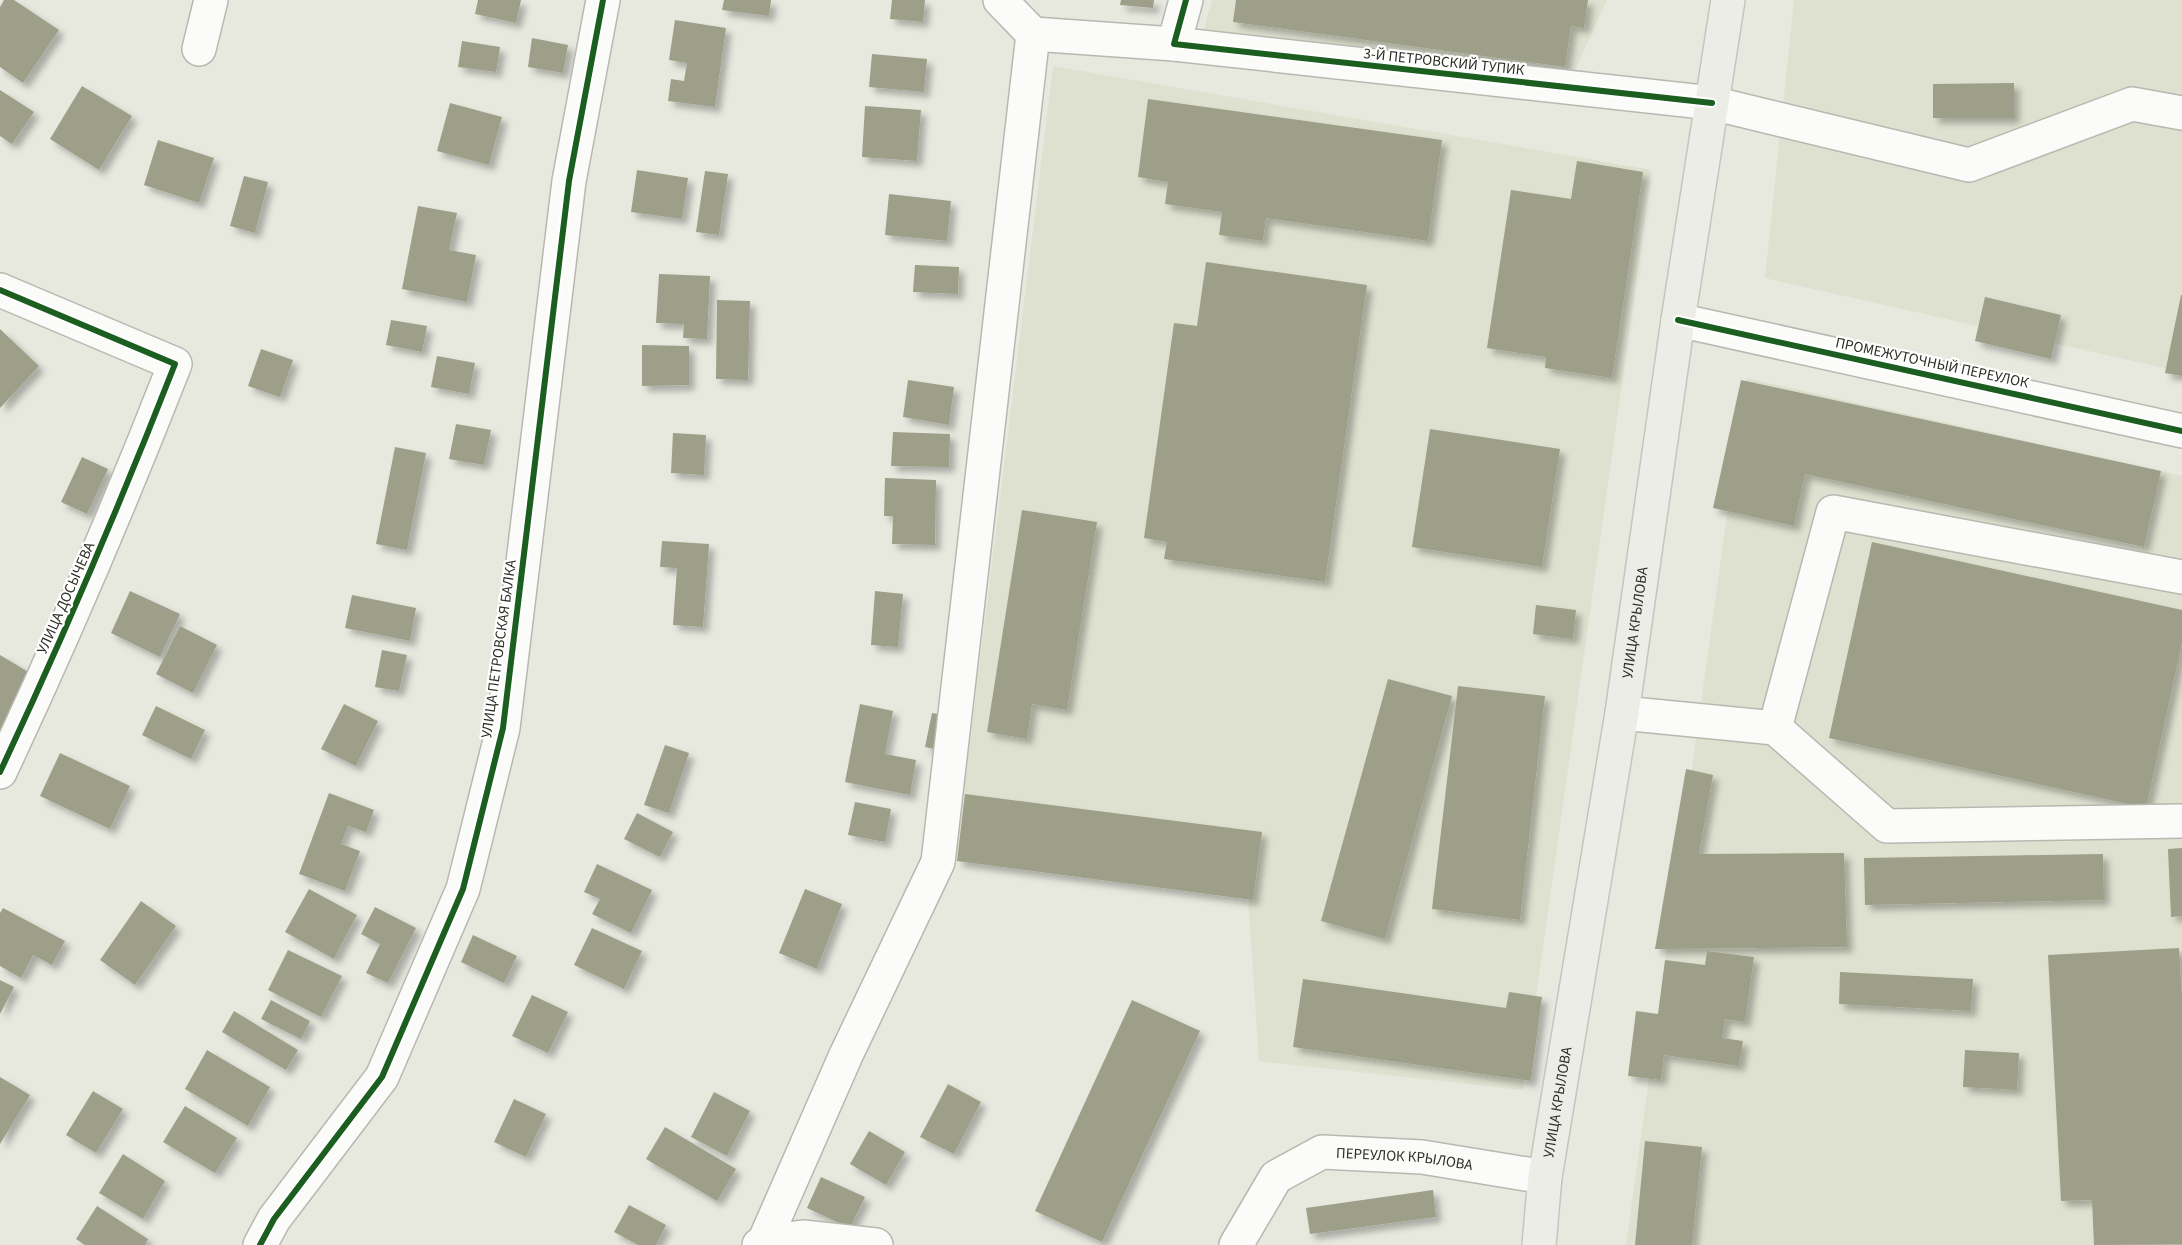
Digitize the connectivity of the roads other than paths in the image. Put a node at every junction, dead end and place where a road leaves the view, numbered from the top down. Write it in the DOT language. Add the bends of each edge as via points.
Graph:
graph roads {
  1 [pos="211,0"];
  2 [pos="603,0"];
  3 [pos="1000,0"];
  4 [pos="1186,0"];
  5 [pos="1728,0"];
  6 [pos="1033,34"];
  7 [pos="1174,44"];
  8 [pos="200,49"];
  9 [pos="1712,103"];
  10 [pos="2182,112"];
  11 [pos="0,290"];
  12 [pos="1678,320"];
  13 [pos="2182,431"];
  14 [pos="2182,577"];
  15 [pos="1622,713"];
  16 [pos="1775,728"];
  17 [pos="0,772"];
  18 [pos="2182,821"];
  19 [pos="1545,1177"];
  20 [pos="761,1243"];
  21 [pos="260,1245"];
  22 [pos="876,1245"];
  23 [pos="1236,1245"];
  24 [pos="1539,1245"];
  1 -- 8 [label="street"];
  2 -- 21 [label="street, УЛИЦА ПЕТРОВСКАЯ БАЛКА" via="569,182 503,728 463,889 382,1077 274,1219"];
  3 -- 6 [label="street"];
  4 -- 7 [label="street"];
  5 -- 9 [label="main road, УЛИЦА КРЫЛОВА"];
  6 -- 7 [label="street, 3-Й ПЕТРОВСКИЙ ТУПИК"];
  6 -- 20 [label="street" via="938,862"];
  7 -- 9 [label="street, 3-Й ПЕТРОВСКИЙ ТУПИК"];
  9 -- 10 [label="street, 3-Й ПЕТРОВСКИЙ ТУПИК" via="1969,165 2133,104"];
  9 -- 12 [label="main road, УЛИЦА КРЫЛОВА"];
  11 -- 17 [label="street, УЛИЦА ДОСЫЧЕВА" via="175,364 118,508"];
  12 -- 13 [label="street, ПРОМЕЖУТОЧНЫЙ ПЕРЕУЛОК"];
  12 -- 15 [label="main road, УЛИЦА КРЫЛОВА"];
  14 -- 16 [label="street" via="1833,512"];
  15 -- 16 [label="street"];
  15 -- 19 [label="main road, УЛИЦА КРЫЛОВА"];
  16 -- 18 [label="street" via="1887,826"];
  19 -- 23 [label="street, ПЕРЕУЛОК КРЫЛОВА" via="1422,1157 1322,1152 1276,1178"];
  19 -- 24 [label="main road, УЛИЦА КРЫЛОВА"];
  20 -- 22 [label="street" via="803,1238"];
}
